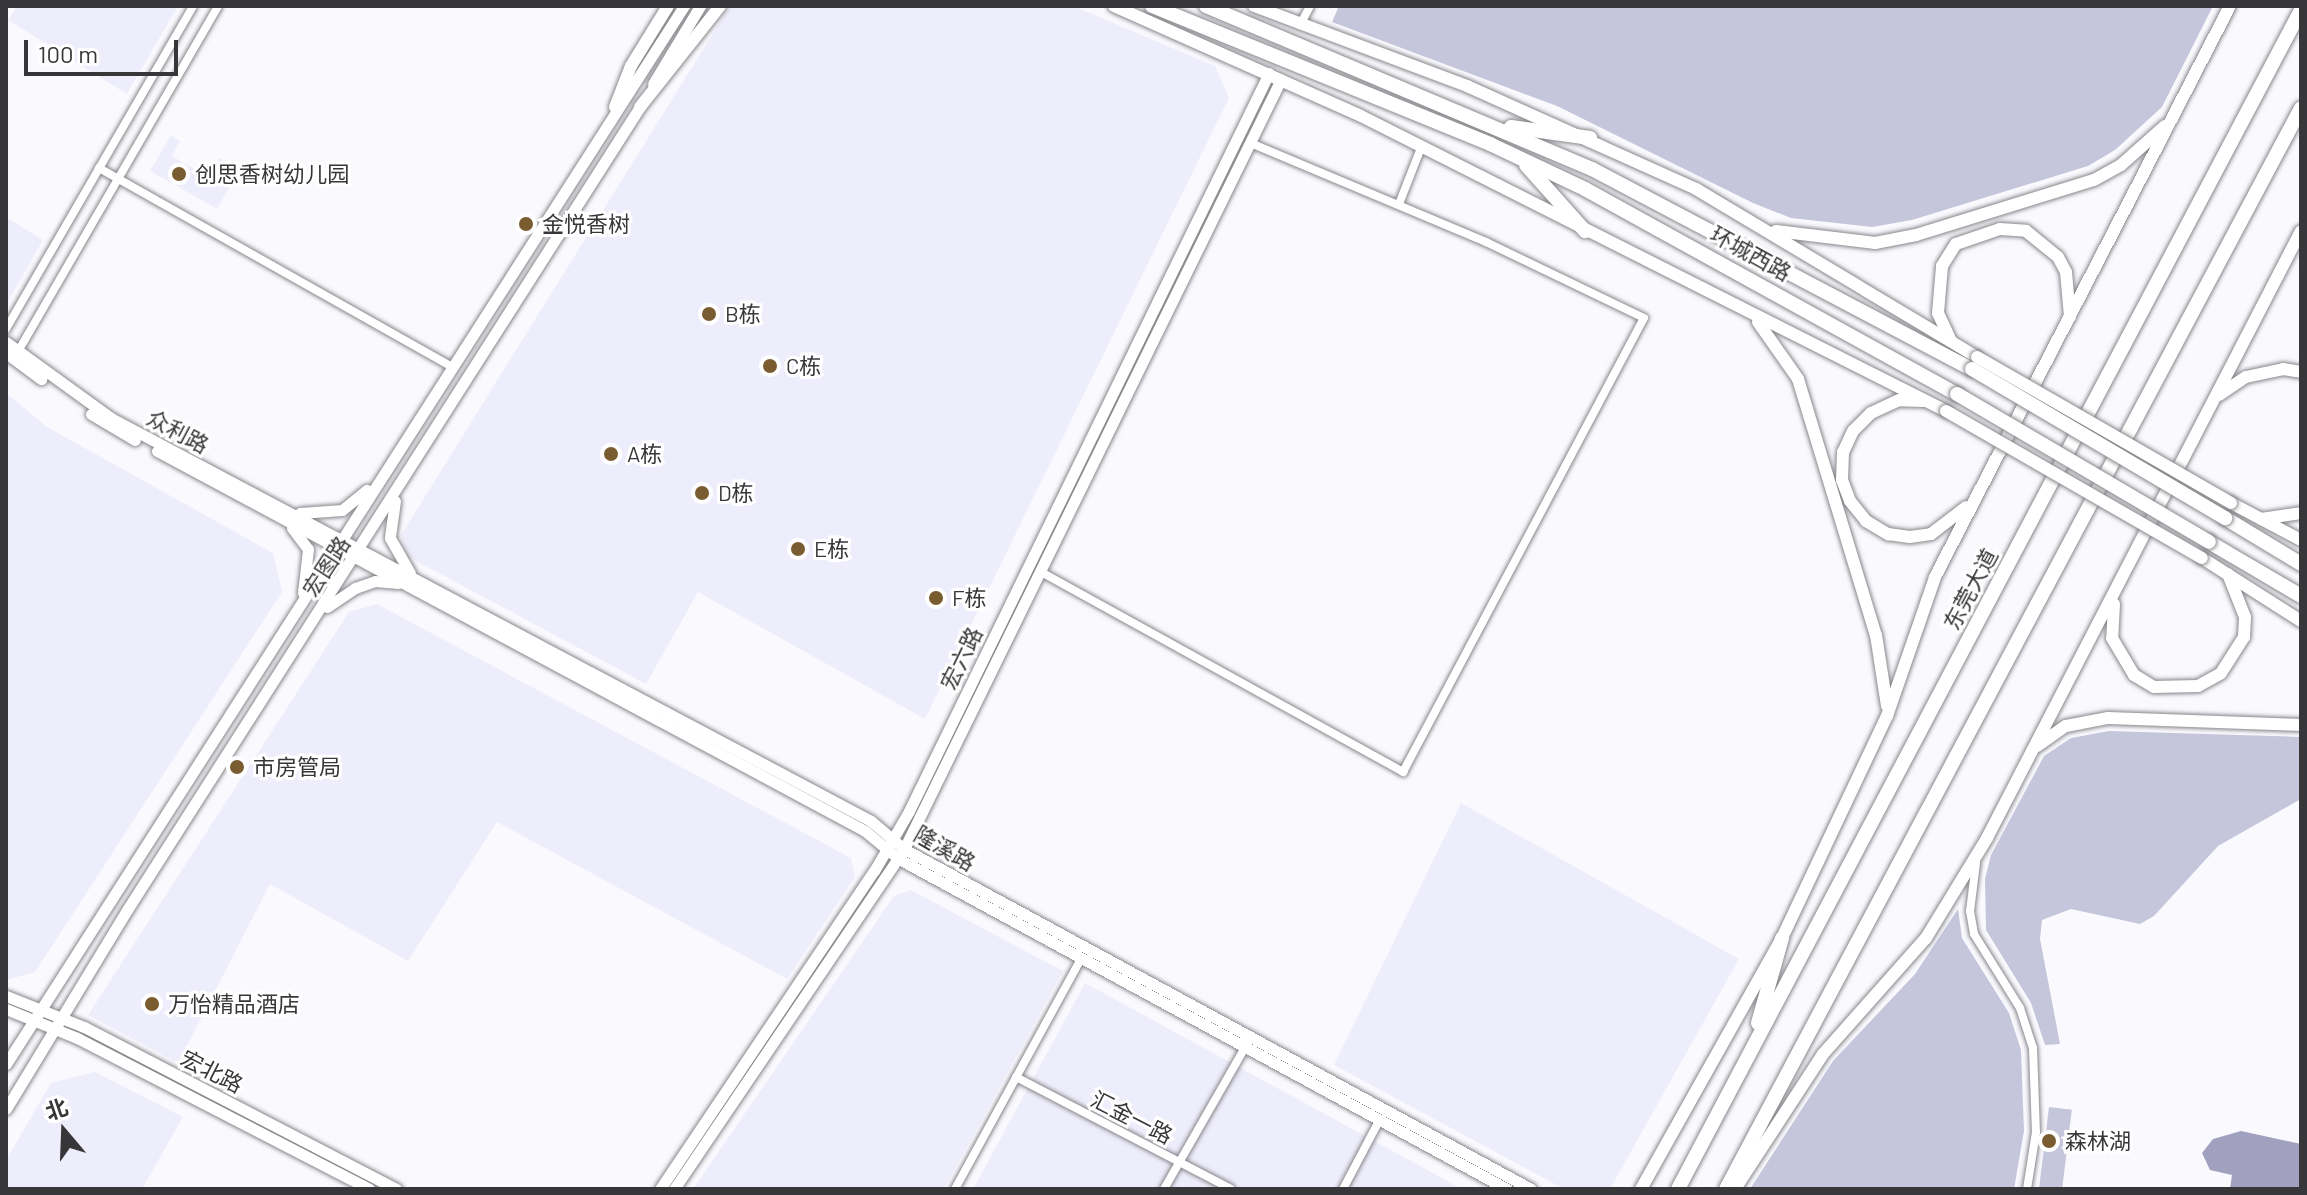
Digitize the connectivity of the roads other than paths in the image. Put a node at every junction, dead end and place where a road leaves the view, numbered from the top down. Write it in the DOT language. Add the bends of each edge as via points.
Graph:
graph roads {
  1 [pos="193,6"];
  2 [pos="218,6"];
  3 [pos="668,6"];
  4 [pos="684,6"];
  5 [pos="700,6"];
  6 [pos="720,6"];
  7 [pos="1114,6"];
  8 [pos="1152,6"];
  9 [pos="1206,6"];
  10 [pos="1254,6"];
  11 [pos="1310,6"];
  12 [pos="2230,6"];
  13 [pos="2301,10"];
  14 [pos="1300,26"];
  15 [pos="1269,73"];
  16 [pos="1281,79"];
  17 [pos="615,107"];
  18 [pos="640,107"];
  19 [pos="2301,108"];
  20 [pos="2175,115"];
  21 [pos="1495,125"];
  22 [pos="1590,138"];
  23 [pos="1250,143"];
  24 [pos="1421,148"];
  25 [pos="1520,158"];
  26 [pos="99,168"];
  27 [pos="118,179"];
  28 [pos="1399,204"];
  29 [pos="1767,230"];
  30 [pos="1585,231"];
  31 [pos="2301,231"];
  32 [pos="1743,310"];
  33 [pos="2070,320"];
  34 [pos="6,329"];
  35 [pos="1951,341"];
  36 [pos="6,342"];
  37 [pos="13,354"];
  38 [pos="1974,363"];
  39 [pos="451,366"];
  40 [pos="2301,372"];
  41 [pos="2216,397"];
  42 [pos="1928,401"];
  43 [pos="381,475"];
  44 [pos="398,490"];
  45 [pos="1976,495"];
  46 [pos="2301,513"];
  47 [pos="286,515"];
  48 [pos="2261,519"];
  49 [pos="2301,540"];
  50 [pos="339,543"];
  51 [pos="358,553"];
  52 [pos="2301,564"];
  53 [pos="1041,572"];
  54 [pos="2228,574"];
  55 [pos="411,582"];
  56 [pos="2118,587"];
  57 [pos="2301,596"];
  58 [pos="299,605"];
  59 [pos="318,616"];
  60 [pos="2301,621"];
  61 [pos="1887,716"];
  62 [pos="2301,725"];
  63 [pos="2035,748"];
  64 [pos="890,844"];
  65 [pos="1980,850"];
  66 [pos="901,854"];
  67 [pos="1782,938"];
  68 [pos="1082,957"];
  69 [pos="6,996"];
  70 [pos="6,1009"];
  71 [pos="36,1015"];
  72 [pos="58,1023"];
  73 [pos="1248,1041"];
  74 [pos="1750,1052"];
  75 [pos="6,1064"];
  76 [pos="1016,1077"];
  77 [pos="6,1109"];
  78 [pos="1380,1119"];
  79 [pos="1179,1162"];
  80 [pos="958,1188"];
  81 [pos="369,1189"];
  82 [pos="397,1189"];
  83 [pos="660,1189"];
  84 [pos="674,1189"];
  85 [pos="1164,1189"];
  86 [pos="1231,1189"];
  87 [pos="1343,1189"];
  88 [pos="1507,1189"];
  89 [pos="1531,1189"];
  90 [pos="1641,1189"];
  91 [pos="1678,1189"];
  92 [pos="1726,1189"];
  93 [pos="1735,1189"];
  94 [pos="2027,1189"];
  1 -- 26 [label="street"];
  2 -- 27 [label="street"];
  3 -- 17 [label="main road" via="631,66"];
  4 -- 17 [label="street, 宏图路"];
  5 -- 18 [label="street, 宏图路"];
  6 -- 18 [label="main road"];
  7 -- 15 [label="main road"];
  8 -- 25 [label="highway, 环城西路"];
  9 -- 21 [label="highway, 环城西路"];
  10 -- 14 [label="main road"];
  11 -- 14 [label="street"];
  12 -- 20 [label="main road"];
  13 -- 74 [label="highway, 东莞大道"];
  14 -- 22 [label="main road" via="1455,81"];
  15 -- 16 [label="main road"];
  15 -- 64 [label="street, 宏六路"];
  16 -- 23 [label="street, 宏六路"];
  16 -- 24 [label="main road"];
  17 -- 39 [label="street, 宏图路"];
  18 -- 44 [label="street, 宏图路"];
  19 -- 92 [label="highway"];
  20 -- 29 [label="main road" via="2149,143 2094,180 1916,235 1875,243"];
  20 -- 33 [label="main road"];
  21 -- 22 [label="highway"];
  21 -- 38 [label="highway, 环城西路" via="1692,218"];
  22 -- 29 [label="main road"];
  23 -- 28 [label="street"];
  23 -- 53 [label="street, 宏六路"];
  24 -- 28 [label="street"];
  24 -- 30 [label="main road"];
  25 -- 30 [label="highway"];
  25 -- 57 [label="highway, 环城西路, bridge" via="1744,274"];
  26 -- 27 [label="street"];
  26 -- 34 [label="street"];
  27 -- 37 [label="street"];
  27 -- 39 [label="street"];
  28 -- 53 [label="street" via="1644,318 1403,772"];
  29 -- 35 [label="main road"];
  30 -- 32 [label="main road"];
  31 -- 41 [label="main road"];
  32 -- 42 [label="main road"];
  32 -- 61 [label="main road" via="1769,332 1798,379 1876,635"];
  33 -- 35 [label="main road" via="2070,292 2058,257 2026,231 2000,229 1956,244 1942,266 1938,313"];
  33 -- 45 [label="main road"];
  35 -- 38 [label="main road"];
  36 -- 37 [label="street, 众利路"];
  37 -- 47 [label="street, 众利路" via="108,426"];
  38 -- 48 [label="main road, bridge"];
  38 -- 52 [label="highway, 环城西路, bridge"];
  39 -- 43 [label="street, 宏图路"];
  40 -- 41 [label="main road" via="2283,369 2246,377"];
  41 -- 56 [label="main road"];
  42 -- 45 [label="main road" via="1899,400 1871,413 1853,431 1843,452 1842,480 1850,501 1866,521 1888,534 1910,537 1952,522"];
  42 -- 54 [label="main road, bridge"];
  43 -- 47 [label="street" via="342,510"];
  43 -- 50 [label="street, 宏图路"];
  44 -- 51 [label="street, 宏图路"];
  44 -- 55 [label="street" via="390,538"];
  45 -- 61 [label="main road" via="1919,612"];
  46 -- 48 [label="main road"];
  47 -- 50 [label="street, 众利路"];
  47 -- 58 [label="street" via="308,549"];
  48 -- 49 [label="main road"];
  50 -- 51 [label="street, 隆溪路"];
  50 -- 58 [label="street, 宏图路"];
  51 -- 55 [label="street, 隆溪路"];
  51 -- 59 [label="street, 宏图路"];
  53 -- 66 [label="street, 宏六路"];
  54 -- 56 [label="main road" via="2245,617 2244,637 2221,673 2198,686 2154,687 2120,658 2112,638"];
  54 -- 60 [label="main road"];
  55 -- 59 [label="street" via="375,581 355,588"];
  55 -- 64 [label="street, 隆溪路"];
  56 -- 63 [label="main road"];
  58 -- 71 [label="street, 宏图路"];
  59 -- 72 [label="street, 宏图路"];
  61 -- 67 [label="main road"];
  62 -- 63 [label="main road" via="2108,718 2066,726"];
  63 -- 65 [label="main road"];
  64 -- 66 [label="street, 隆溪路"];
  64 -- 83 [label="street, 宏六路"];
  65 -- 93 [label="main road" via="1926,938 1823,1054"];
  65 -- 94 [label="street" via="1972,877 1974,934 2020,1008 2033,1048 2036,1132"];
  66 -- 68 [label="street, 隆溪路"];
  66 -- 73 [label="street, 隆溪路"];
  66 -- 84 [label="street, 宏六路"];
  67 -- 74 [label="highway"];
  67 -- 90 [label="main road"];
  68 -- 73 [label="street, 隆溪路"];
  68 -- 76 [label="street"];
  69 -- 71 [label="street, 宏北路"];
  70 -- 71 [label="street, 宏北路"];
  71 -- 72 [label="street, 宏北路"];
  71 -- 75 [label="street, 宏图路"];
  72 -- 77 [label="street, 宏图路"];
  72 -- 81 [label="street, 宏北路"];
  72 -- 82 [label="street, 宏北路"];
  73 -- 78 [label="street, 隆溪路"];
  73 -- 79 [label="street"];
  73 -- 89 [label="street, 隆溪路"];
  74 -- 91 [label="highway, 东莞大道"];
  76 -- 79 [label="street, 汇金一路"];
  76 -- 80 [label="street"];
  78 -- 87 [label="street"];
  78 -- 88 [label="street, 隆溪路"];
  79 -- 85 [label="street"];
  79 -- 86 [label="street, 汇金一路"];
}
